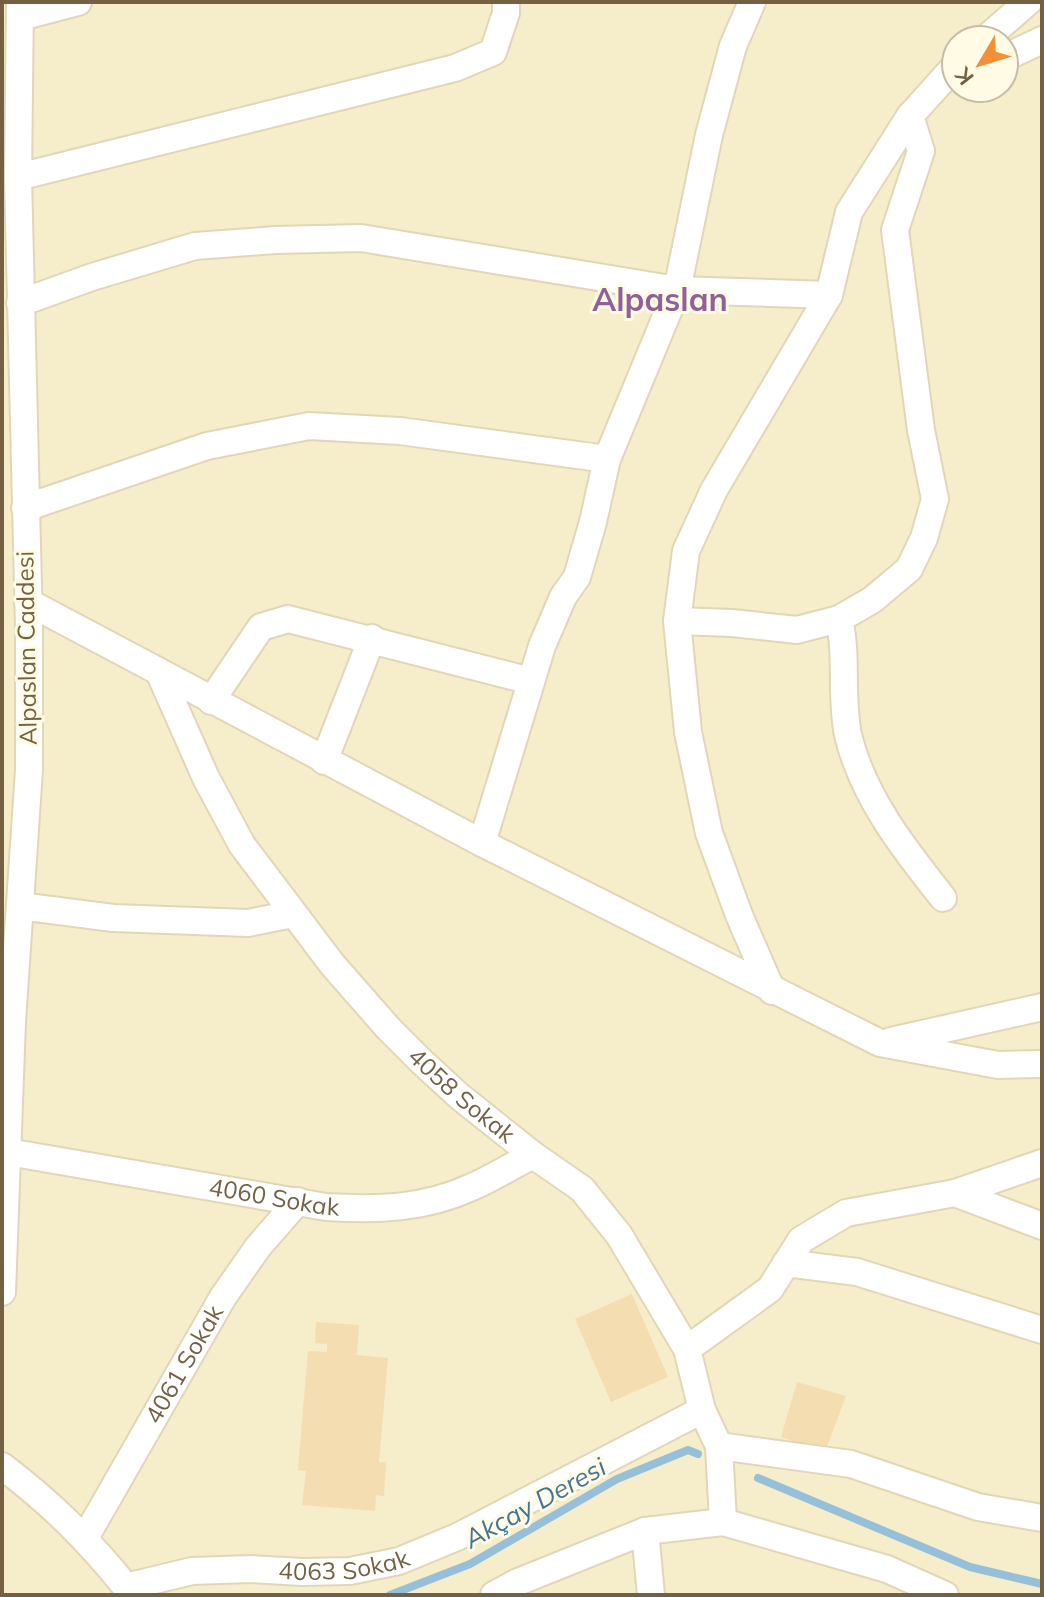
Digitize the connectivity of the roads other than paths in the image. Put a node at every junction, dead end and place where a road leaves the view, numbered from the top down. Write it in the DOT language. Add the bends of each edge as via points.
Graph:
graph roads {
  1 [pos="78,2"];
  2 [pos="506,2"];
  3 [pos="752,2"];
  4 [pos="1028,2"];
  5 [pos="20,10"];
  6 [pos="1003,24"];
  7 [pos="1042,40"];
  8 [pos="1020,50"];
  9 [pos="940,83"];
  10 [pos="910,116"];
  11 [pos="18,177"];
  12 [pos="677,290"];
  13 [pos="829,295"];
  14 [pos="20,303"];
  15 [pos="12,404"];
  16 [pos="607,459"];
  17 [pos="25,508"];
  18 [pos="28,602"];
  19 [pos="839,619"];
  20 [pos="677,621"];
  21 [pos="372,638"];
  22 [pos="160,674"];
  23 [pos="531,681"];
  24 [pos="211,701"];
  25 [pos="324,761"];
  26 [pos="482,843"];
  27 [pos="14,890"];
  28 [pos="943,898"];
  29 [pos="293,914"];
  30 [pos="772,991"];
  31 [pos="1042,1007"];
  32 [pos="880,1043"];
  33 [pos="1042,1064"];
  34 [pos="8,1152"];
  35 [pos="533,1155"];
  36 [pos="1042,1163"];
  37 [pos="955,1193"];
  38 [pos="298,1201"];
  39 [pos="1042,1226"];
  40 [pos="786,1263"];
  41 [pos="2,1292"];
  42 [pos="1042,1330"];
  43 [pos="687,1349"];
  44 [pos="702,1410"];
  45 [pos="719,1446"];
  46 [pos="2,1466"];
  47 [pos="1042,1518"];
  48 [pos="723,1522"];
  49 [pos="645,1531"];
  50 [pos="85,1538"];
  51 [pos="494,1595"];
  52 [pos="651,1595"];
  53 [pos="945,1595"];
  1 -- 5 [label="street"];
  2 -- 11 [label="street" via="493,52 455,68"];
  3 -- 12 [label="street" via="733,46 709,135"];
  4 -- 6 [label="street"];
  5 -- 11 [label="street, Alpaslan Caddesi"];
  7 -- 8 [label="street"];
  9 -- 10 [label="street"];
  10 -- 13 [label="street" via="849,212"];
  10 -- 19 [label="street" via="921,151 895,230 935,499 909,569"];
  11 -- 14 [label="street, Alpaslan Caddesi"];
  12 -- 13 [label="street"];
  12 -- 14 [label="street" via="361,238 195,246"];
  12 -- 16 [label="street"];
  13 -- 20 [label="street" via="714,490 686,551"];
  14 -- 15 [label="street, Alpaslan Caddesi"];
  15 -- 17 [label="street, Alpaslan Caddesi"];
  16 -- 17 [label="street" via="400,431 309,426 207,446"];
  16 -- 23 [label="street" via="577,577 563,597"];
  17 -- 18 [label="street, Alpaslan Caddesi"];
  18 -- 22 [label="street"];
  18 -- 27 [label="street, Alpaslan Caddesi" via="29,770"];
  19 -- 20 [label="street" via="797,630"];
  19 -- 28 [label="street" via="845,643 848,734 866,785 899,842"];
  20 -- 30 [label="street" via="688,732 709,833"];
  21 -- 23 [label="street"];
  21 -- 24 [label="street" via="288,619 261,627"];
  21 -- 25 [label="street"];
  22 -- 24 [label="street"];
  22 -- 29 [label="street, 4058 Sokak" via="237,835"];
  23 -- 26 [label="street"];
  24 -- 25 [label="street"];
  25 -- 26 [label="street"];
  26 -- 30 [label="street"];
  27 -- 29 [label="street" via="113,918 248,923"];
  27 -- 34 [label="street, Alpaslan Caddesi"];
  29 -- 35 [label="street, 4058 Sokak" via="388,1028 459,1096"];
  30 -- 32 [label="street"];
  31 -- 32 [label="street"];
  32 -- 33 [label="street" via="998,1065"];
  34 -- 38 [label="street, 4060 Sokak"];
  34 -- 41 [label="street, Alpaslan Caddesi"];
  35 -- 38 [label="street, 4060 Sokak" via="430,1203 375,1210"];
  35 -- 43 [label="street, 4058 Sokak" via="582,1189 619,1235"];
  36 -- 37 [label="street"];
  37 -- 39 [label="street"];
  37 -- 40 [label="street" via="846,1213 801,1240"];
  38 -- 50 [label="street, 4061 Sokak" via="223,1297"];
  40 -- 42 [label="street" via="857,1272"];
  40 -- 43 [label="street" via="770,1289"];
  43 -- 44 [label="street, 4058 Sokak"];
  44 -- 45 [label="street, 4058 Sokak"];
  44 -- 50 [label="street, 4063 Sokak" via="457,1537 375,1566 350,1571 192,1571 126,1587"];
  45 -- 47 [label="street" via="851,1464 978,1507"];
  45 -- 48 [label="street, 4058 Sokak"];
  46 -- 50 [label="street, 4063 Sokak"];
  48 -- 49 [label="street"];
  48 -- 53 [label="street" via="887,1569"];
  49 -- 51 [label="street"];
  49 -- 52 [label="street"];
}
